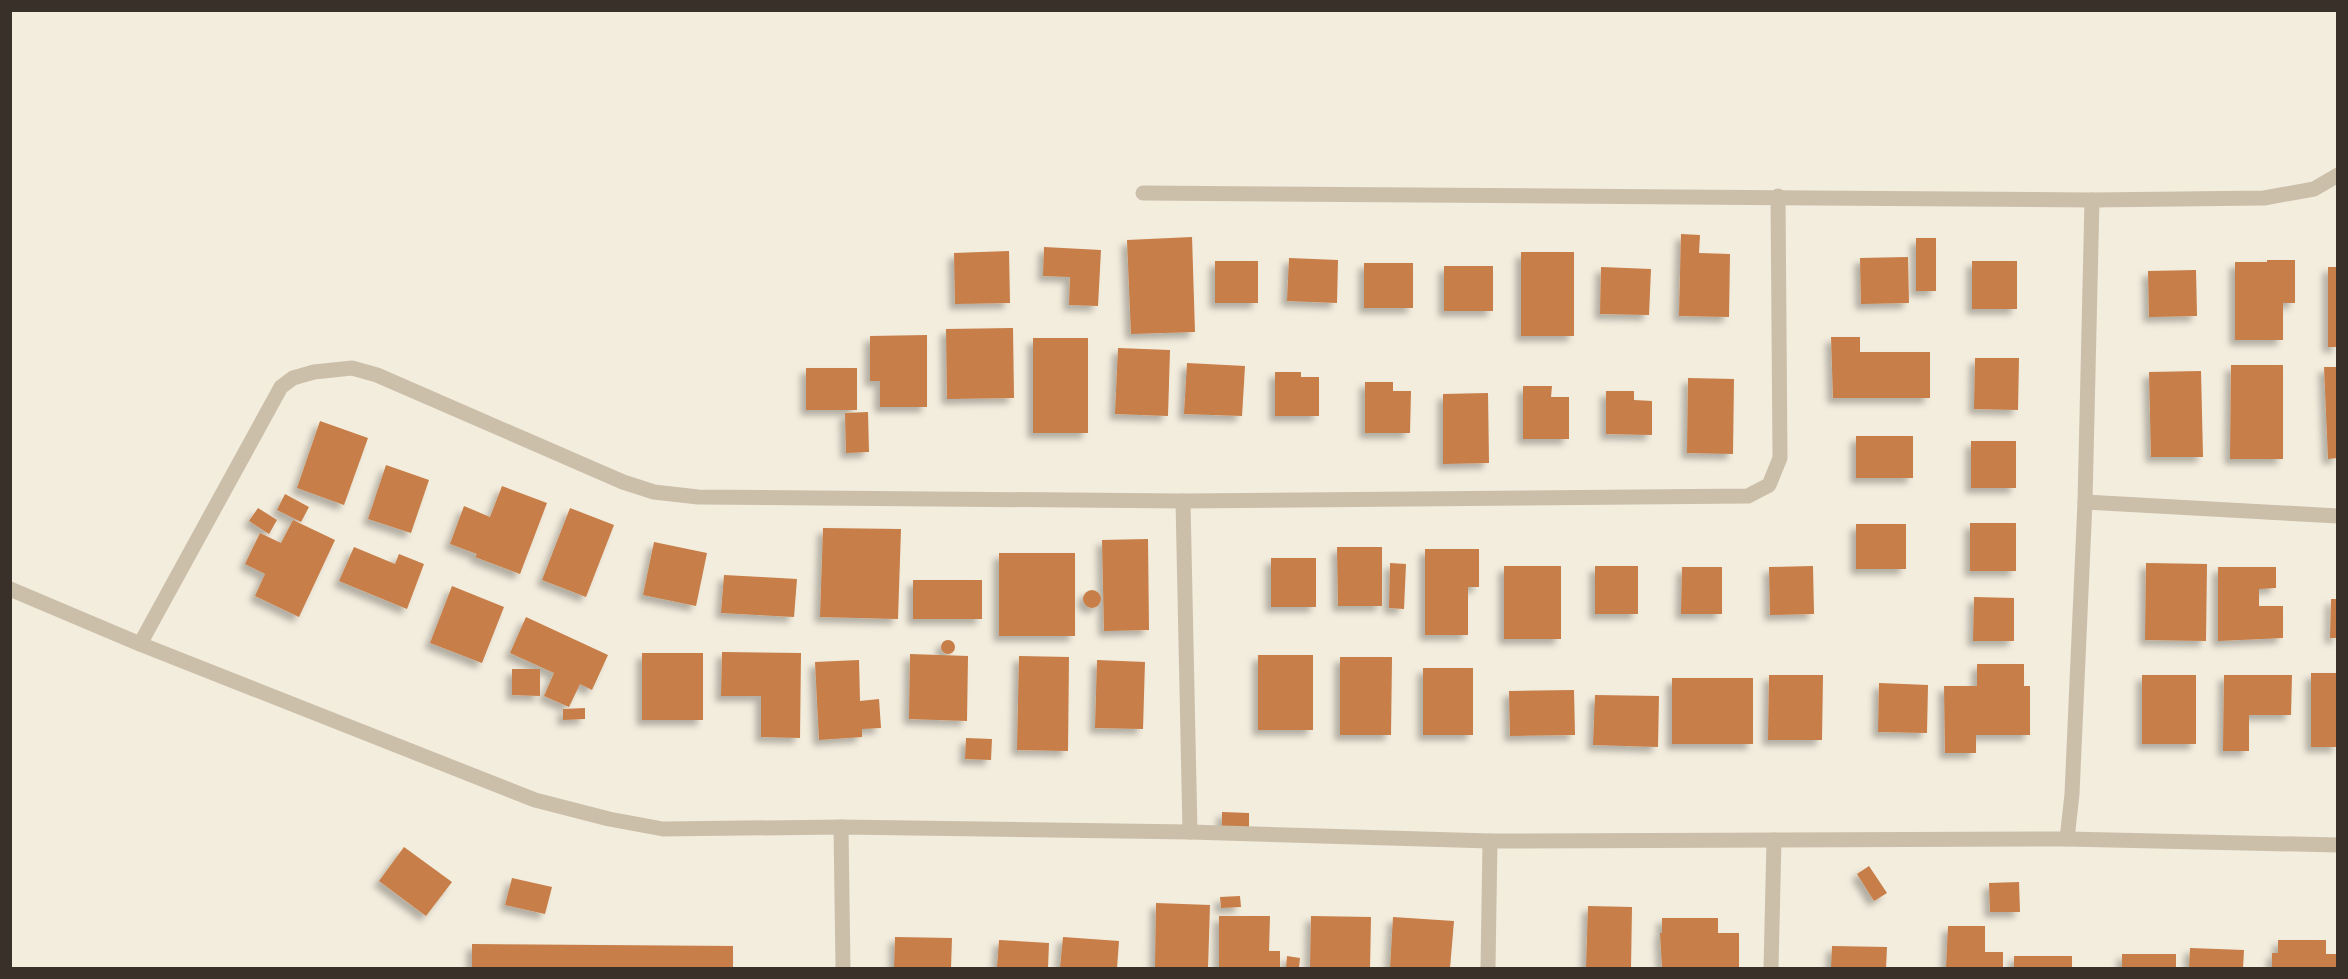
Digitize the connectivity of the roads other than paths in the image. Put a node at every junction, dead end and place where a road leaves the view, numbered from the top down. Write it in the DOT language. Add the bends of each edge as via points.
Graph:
graph roads {
  1 [pos="2337,175"];
  2 [pos="1143,193"];
  3 [pos="1778,196"];
  4 [pos="2092,200"];
  5 [pos="1184,501"];
  6 [pos="2085,502"];
  7 [pos="2337,516"];
  8 [pos="10,589"];
  9 [pos="140,644"];
  10 [pos="841,827"];
  11 [pos="1190,832"];
  12 [pos="2067,839"];
  13 [pos="1774,840"];
  14 [pos="1490,841"];
  15 [pos="2337,845"];
  16 [pos="843,969"];
  17 [pos="1488,969"];
  18 [pos="1771,969"];
  1 -- 4 [label="street" via="2314,189 2264,198"];
  2 -- 3 [label="street"];
  3 -- 4 [label="street"];
  3 -- 5 [label="street" via="1780,458 1769,485 1748,496"];
  4 -- 6 [label="street"];
  5 -- 9 [label="street" via="698,497 654,492 377,375 352,368 314,372 293,378 281,387"];
  5 -- 11 [label="street"];
  6 -- 7 [label="street"];
  6 -- 12 [label="street"];
  8 -- 9 [label="street"];
  9 -- 10 [label="street" via="535,800 663,829"];
  10 -- 11 [label="street"];
  10 -- 16 [label="street"];
  11 -- 14 [label="street"];
  12 -- 13 [label="street"];
  12 -- 15 [label="street"];
  13 -- 14 [label="street"];
  13 -- 18 [label="street"];
  14 -- 17 [label="street"];
}
